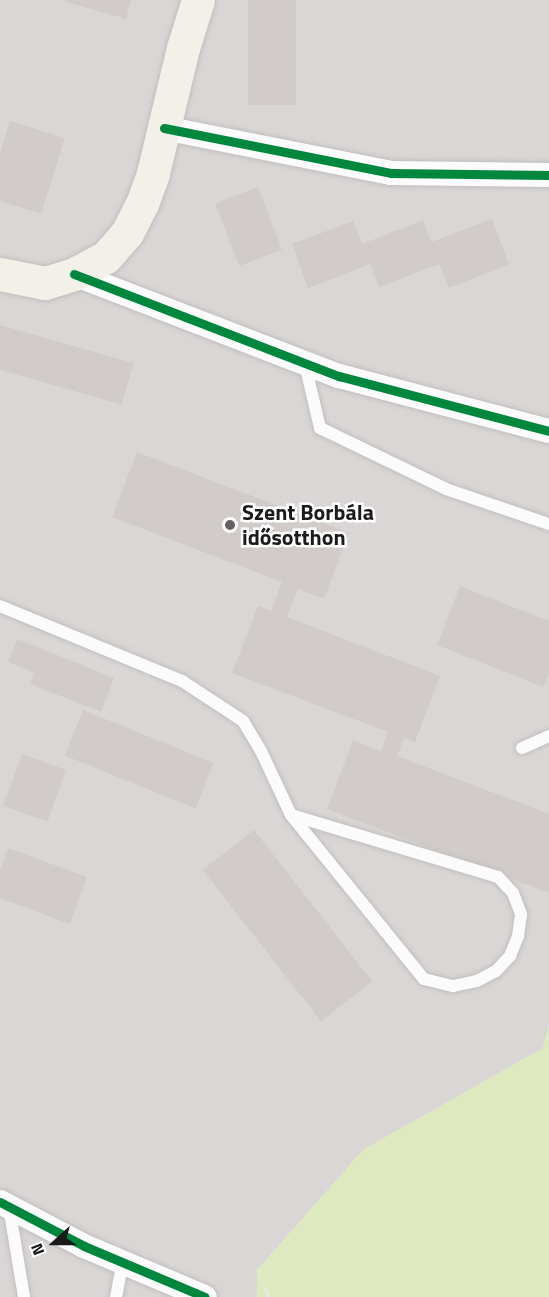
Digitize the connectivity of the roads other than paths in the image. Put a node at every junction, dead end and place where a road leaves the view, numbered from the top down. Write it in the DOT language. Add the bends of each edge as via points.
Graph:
graph roads {
  1 [pos="198,0"];
  2 [pos="164,128"];
  3 [pos="549,175"];
  4 [pos="0,274"];
  5 [pos="75,274"];
  6 [pos="305,364"];
  7 [pos="549,431"];
  8 [pos="549,524"];
  9 [pos="0,606"];
  10 [pos="549,736"];
  11 [pos="522,748"];
  12 [pos="291,815"];
  13 [pos="5,1204"];
  14 [pos="123,1263"];
  15 [pos="117,1296"];
  16 [pos="24,1297"];
  17 [pos="205,1297"];
  1 -- 2 [label="main road"];
  2 -- 3 [label="street" via="391,173"];
  2 -- 5 [label="main road" via="153,173 127,233 106,256"];
  4 -- 5 [label="main road" via="45,283"];
  5 -- 6 [label="street"];
  6 -- 7 [label="street"];
  6 -- 8 [label="lane" via="320,428 446,489"];
  9 -- 12 [label="lane" via="182,681 243,721"];
  10 -- 11 [label="lane"];
  12 -- 12 [label="lane" via="498,877 513,893 521,914 510,956 496,971 477,981 453,986 424,979"];
  13 -- 14 [label="street"];
  13 -- 16 [label="lane"];
  14 -- 15 [label="lane"];
  14 -- 17 [label="street"];
}
